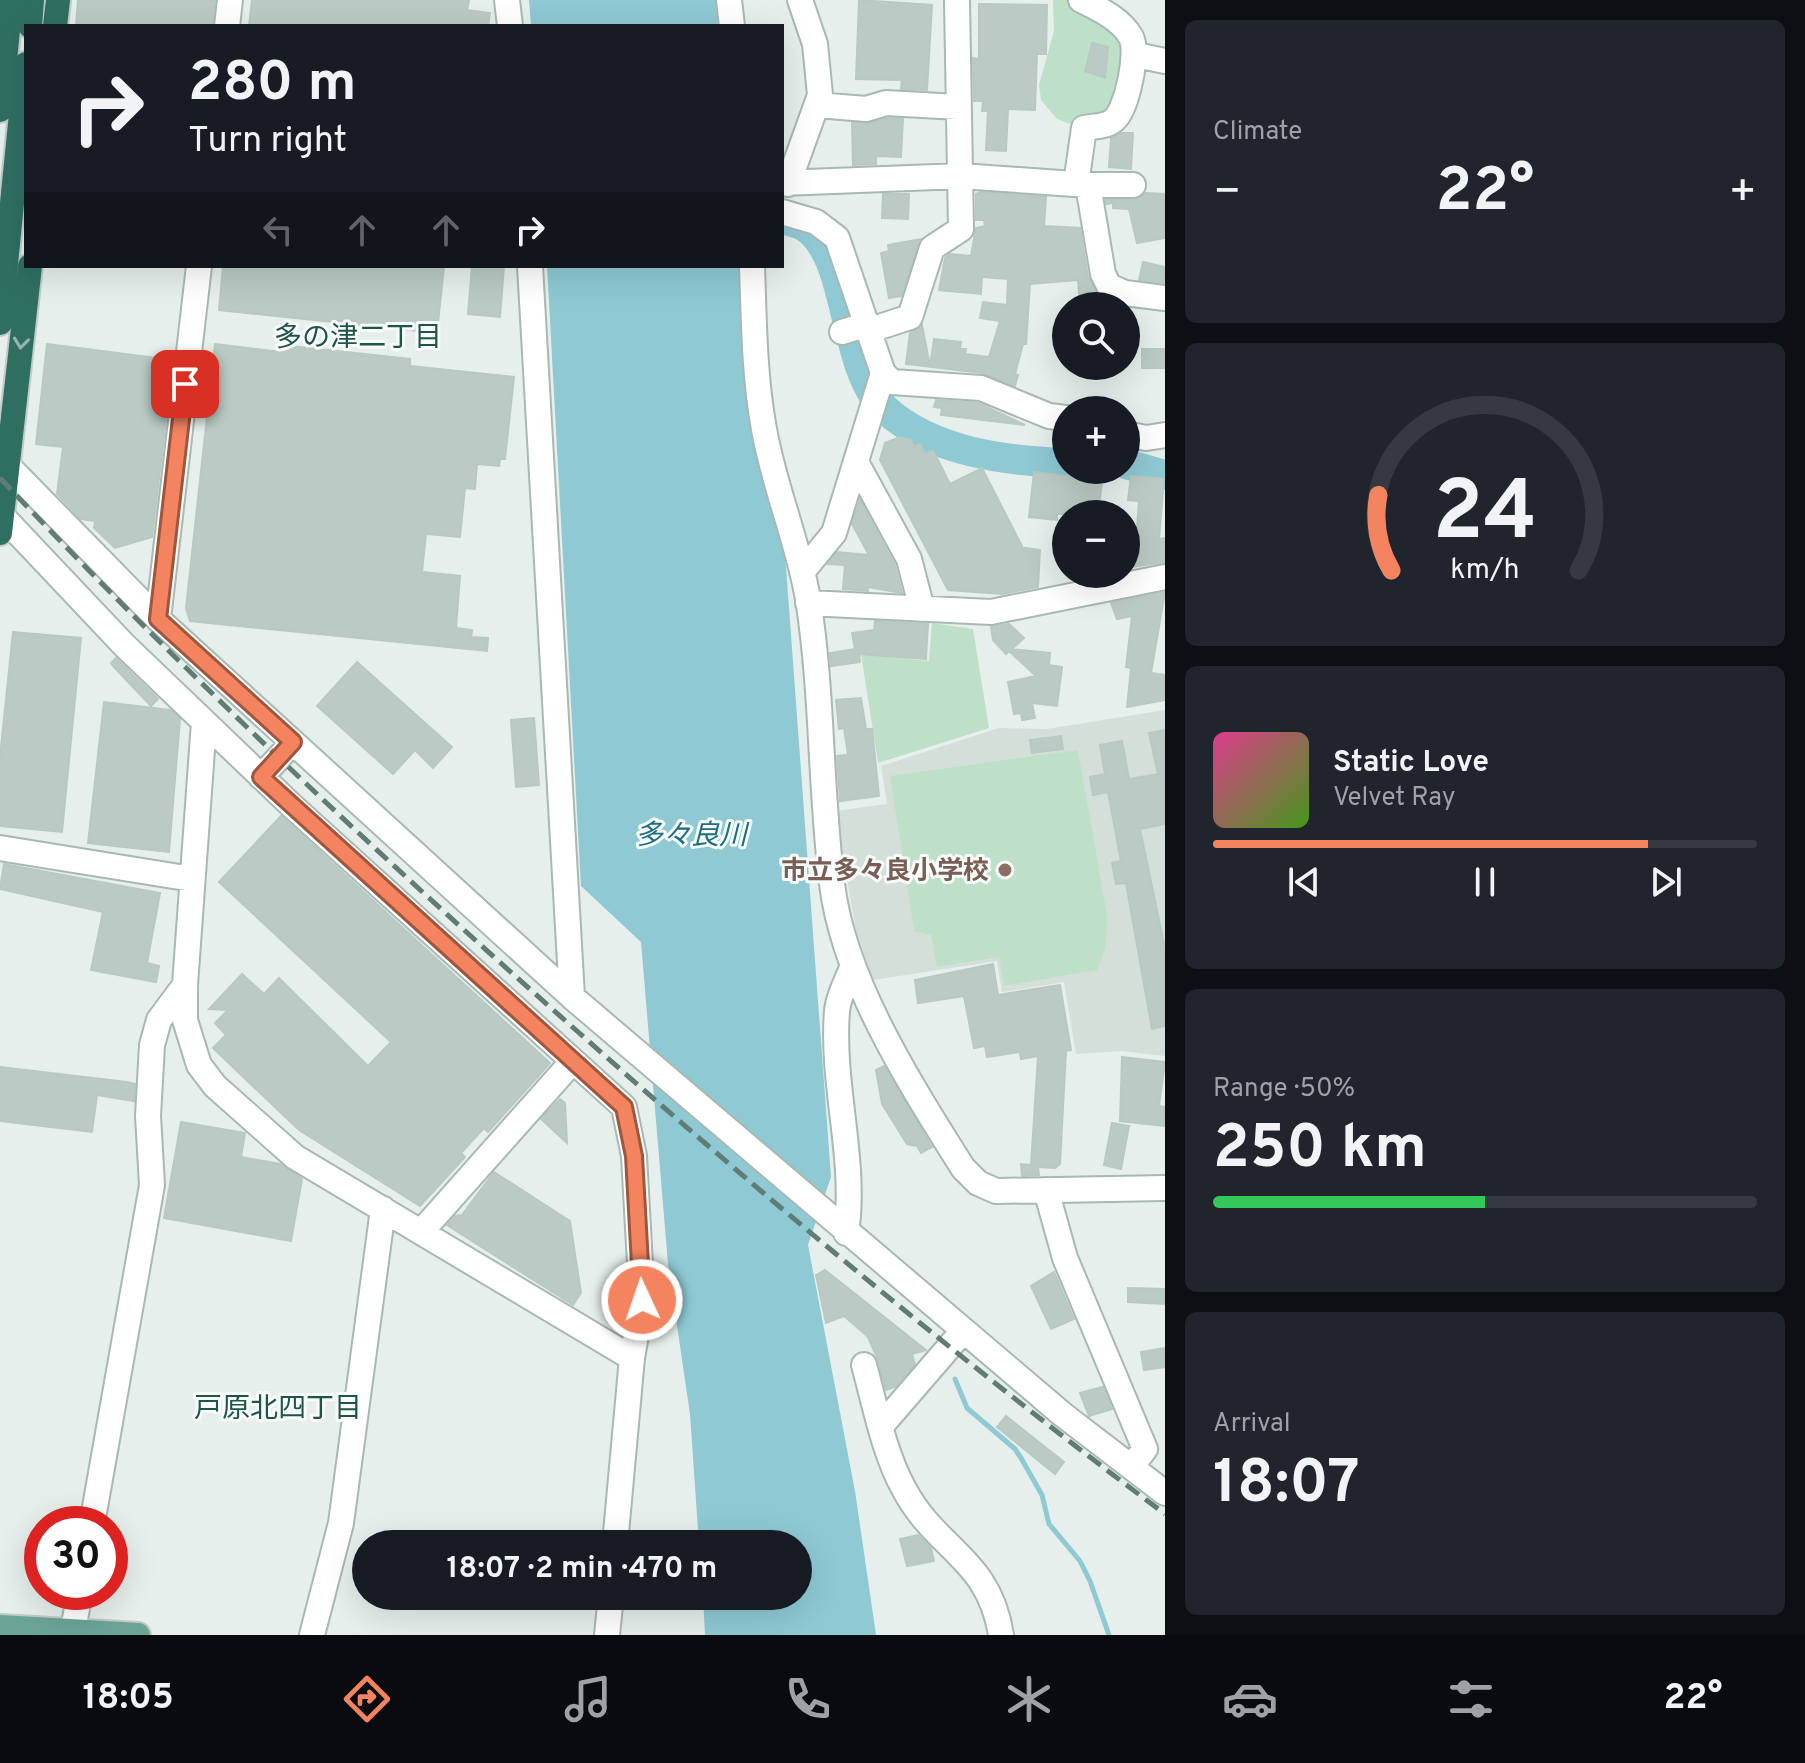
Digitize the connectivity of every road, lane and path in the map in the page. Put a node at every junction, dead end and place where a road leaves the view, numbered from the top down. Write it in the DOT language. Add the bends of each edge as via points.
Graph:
graph roads {
  1 [pos="11,0"];
  2 [pos="32,0"];
  3 [pos="58,0"];
  4 [pos="230,0"];
  5 [pos="507,0"];
  6 [pos="729,0"];
  7 [pos="800,0"];
  8 [pos="957,0"];
  9 [pos="1081,0"];
  10 [pos="30,24"];
  11 [pos="55,24"];
  12 [pos="227,24"];
  13 [pos="510,24"];
  14 [pos="732,24"];
  15 [pos="1136,55"];
  16 [pos="1165,61"];
  17 [pos="24,84"];
  18 [pos="817,105"];
  19 [pos="958,107"];
  20 [pos="0,110"];
  21 [pos="961,176"];
  22 [pos="785,184"];
  23 [pos="1082,185"];
  24 [pos="1133,185"];
  25 [pos="784,213"];
  26 [pos="30,268"];
  27 [pos="199,268"];
  28 [pos="530,268"];
  29 [pos="752,268"];
  30 [pos="1165,298"];
  31 [pos="0,323"];
  32 [pos="858,329"];
  33 [pos="883,373"];
  34 [pos="1052,416"];
  35 [pos="1165,435"];
  36 [pos="1140,437"];
  37 [pos="856,462"];
  38 [pos="6,464"];
  39 [pos="1,524"];
  40 [pos="803,571"];
  41 [pos="1165,577"];
  42 [pos="808,603"];
  43 [pos="922,609"];
  44 [pos="158,619"];
  45 [pos="204,722"];
  46 [pos="293,742"];
  47 [pos="261,777"];
  48 [pos="0,848"];
  49 [pos="192,879"];
  50 [pos="853,965"];
  51 [pos="185,985"];
  52 [pos="572,997"];
  53 [pos="573,1061"];
  54 [pos="1165,1188"];
  55 [pos="1046,1190"];
  56 [pos="383,1209"];
  57 [pos="841,1228"];
  58 [pos="421,1232"];
  59 [pos="963,1331"];
  60 [pos="632,1358"];
  61 [pos="864,1365"];
  62 [pos="881,1426"];
  63 [pos="1147,1454"];
  64 [pos="1165,1493"];
  65 [pos="95,1506"];
  66 [pos="616,1530"];
  67 [pos="77,1610"];
  68 [pos="610,1610"];
  69 [pos="0,1627"];
  70 [pos="73,1633"];
  71 [pos="138,1635"];
  72 [pos="312,1635"];
  73 [pos="607,1635"];
  74 [pos="1001,1635"];
  1 -- 20 [label="highway"];
  2 -- 10 [label="highway"];
  3 -- 11 [label="highway"];
  4 -- 12 [label="street"];
  5 -- 13 [label="street"];
  6 -- 14 [label="street"];
  7 -- 18 [label="street" via="815,44"];
  8 -- 19 [label="street"];
  9 -- 15 [label="street" via="1122,25"];
  15 -- 16 [label="street"];
  15 -- 23 [label="street" via="1120,115 1110,124 1084,128 1080,135"];
  17 -- 31 [label="highway"];
  18 -- 19 [label="street"];
  18 -- 22 [label="street"];
  19 -- 21 [label="street"];
  21 -- 22 [label="street"];
  21 -- 23 [label="street"];
  21 -- 32 [label="street" via="961,229 932,248 910,317"];
  23 -- 24 [label="street"];
  23 -- 30 [label="street" via="1109,286"];
  25 -- 32 [label="street" via="816,222 837,238"];
  26 -- 38 [label="highway, one-way"];
  27 -- 44 [label="street"];
  28 -- 52 [label="street"];
  29 -- 40 [label="street" via="764,432"];
  32 -- 33 [label="street" via="879,353"];
  33 -- 34 [label="street" via="892,382 981,388"];
  33 -- 37 [label="street"];
  35 -- 36 [label="street"];
  37 -- 40 [label="street" via="834,533"];
  37 -- 43 [label="street" via="909,559"];
  38 -- 39 [label="highway"];
  38 -- 44 [label="street"];
  39 -- 45 [label="street"];
  40 -- 42 [label="street"];
  41 -- 43 [label="street" via="991,612"];
  42 -- 43 [label="street"];
  42 -- 50 [label="street" via="832,886"];
  44 -- 46 [label="street"];
  45 -- 47 [label="street"];
  45 -- 49 [label="street"];
  46 -- 47 [label="street"];
  46 -- 52 [label="street"];
  47 -- 53 [label="street"];
  48 -- 49 [label="street"];
  49 -- 51 [label="street"];
  50 -- 55 [label="street" via="880,1028 963,1168 996,1191"];
  50 -- 57 [label="street" via="837,1009 839,1103 850,1208"];
  51 -- 56 [label="street" via="185,1020 199,1065 215,1086 295,1157"];
  51 -- 65 [label="street" via="159,1020 152,1045 152,1185"];
  52 -- 57 [label="street"];
  53 -- 58 [label="street"];
  53 -- 60 [label="street" via="624,1107 634,1156 642,1300"];
  54 -- 55 [label="street"];
  55 -- 63 [label="street" via="1065,1258"];
  56 -- 58 [label="street"];
  56 -- 72 [label="street" via="341,1523"];
  57 -- 59 [label="street"];
  58 -- 60 [label="street"];
  59 -- 62 [label="street"];
  59 -- 63 [label="street"];
  60 -- 66 [label="street"];
  61 -- 62 [label="street"];
  62 -- 74 [label="street" via="902,1487 924,1521 975,1570 991,1594"];
  63 -- 64 [label="street"];
  67 -- 70 [label="street"];
  68 -- 73 [label="street"];
  69 -- 70 [label="main road"];
  70 -- 71 [label="main road"];
}
